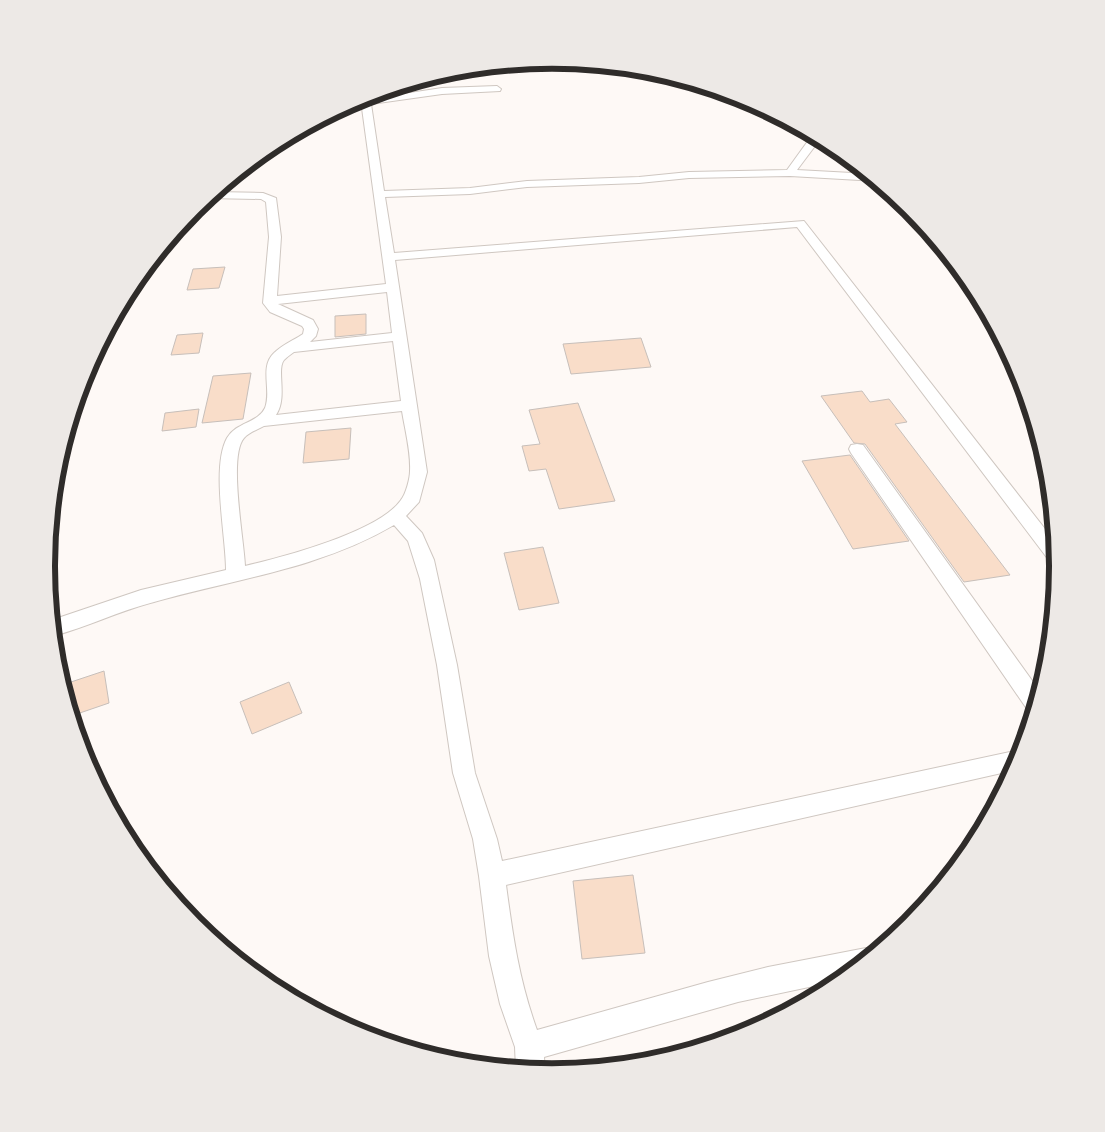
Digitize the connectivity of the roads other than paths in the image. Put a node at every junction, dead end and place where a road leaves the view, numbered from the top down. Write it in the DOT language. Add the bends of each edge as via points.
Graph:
graph roads {
  1 [pos="497,89"];
  2 [pos="382,99"];
  3 [pos="366,105"];
  4 [pos="813,142"];
  5 [pos="790,173"];
  6 [pos="863,177"];
  7 [pos="380,194"];
  8 [pos="221,195"];
  9 [pos="389,257"];
  10 [pos="394,287"];
  11 [pos="270,301"];
  12 [pos="400,336"];
  13 [pos="290,348"];
  14 [pos="410,405"];
  15 [pos="258,422"];
  16 [pos="857,449"];
  17 [pos="396,516"];
  18 [pos="1049,547"];
  19 [pos="236,576"];
  20 [pos="59,626"];
  21 [pos="1032,698"];
  22 [pos="1010,760"];
  23 [pos="492,876"];
  24 [pos="849,965"];
  25 [pos="530,1059"];
  1 -- 2 [label="street" via="442,91"];
  3 -- 7 [label="street"];
  4 -- 5 [label="street"];
  5 -- 6 [label="street"];
  5 -- 7 [label="street" via="697,174 638,180 528,184 470,191"];
  7 -- 9 [label="street"];
  8 -- 11 [label="street" via="263,196 272,200 275,252"];
  9 -- 10 [label="street"];
  9 -- 18 [label="street" via="800,223"];
  10 -- 11 [label="street"];
  10 -- 12 [label="street"];
  11 -- 13 [label="street" via="276,309 308,323 311,329 309,336"];
  12 -- 13 [label="street"];
  12 -- 14 [label="street"];
  13 -- 15 [label="street" via="279,356 274,365 274,404 268,416"];
  14 -- 15 [label="street"];
  14 -- 17 [label="street" via="419,472 410,502"];
  15 -- 19 [label="street" via="241,430 232,444 229,508"];
  16 -- 21 [label="street"];
  17 -- 19 [label="street" via="376,529 306,558"];
  17 -- 23 [label="street" via="416,538 425,560 447,665 464,773 485,839"];
  19 -- 20 [label="street" via="142,597"];
  22 -- 23 [label="street"];
  23 -- 25 [label="street" via="502,956"];
  24 -- 25 [label="street" via="652,1010"];
}
